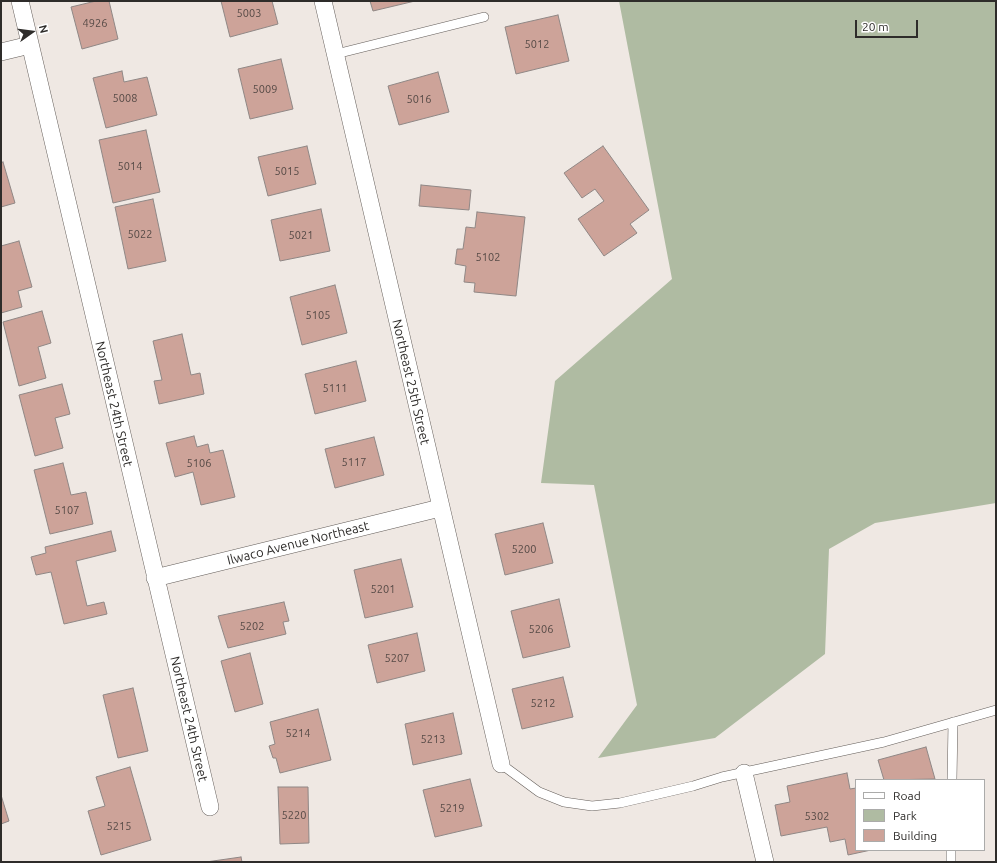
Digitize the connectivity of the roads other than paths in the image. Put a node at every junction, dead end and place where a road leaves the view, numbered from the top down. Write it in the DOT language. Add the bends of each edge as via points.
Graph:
graph roads {
  1 [pos="20,1"];
  2 [pos="323,1"];
  3 [pos="484,17"];
  4 [pos="30,45"];
  5 [pos="1,52"];
  6 [pos="336,54"];
  7 [pos="440,508"];
  8 [pos="155,578"];
  9 [pos="996,710"];
  10 [pos="953,722"];
  11 [pos="501,764"];
  12 [pos="744,773"];
  13 [pos="952,779"];
  14 [pos="210,807"];
  15 [pos="951,851"];
  16 [pos="765,862"];
  17 [pos="951,862"];
  1 -- 4 [label="street, Northeast 24th Street"];
  2 -- 6 [label="street, Northeast 25th Street"];
  3 -- 6 [label="lane"];
  4 -- 5 [label="street"];
  4 -- 8 [label="street, Northeast 24th Street"];
  6 -- 7 [label="street, Northeast 25th Street"];
  7 -- 8 [label="street, Ilwaco Avenue Northeast"];
  7 -- 11 [label="street, Northeast 25th Street"];
  8 -- 14 [label="street, Northeast 24th Street"];
  9 -- 10 [label="lane"];
  10 -- 12 [label="lane" via="884,742"];
  10 -- 13 [label="lane"];
  11 -- 12 [label="lane" via="539,792 564,802 592,806 627,801"];
  12 -- 16 [label="street"];
  15 -- 17 [label="lane"];
}
